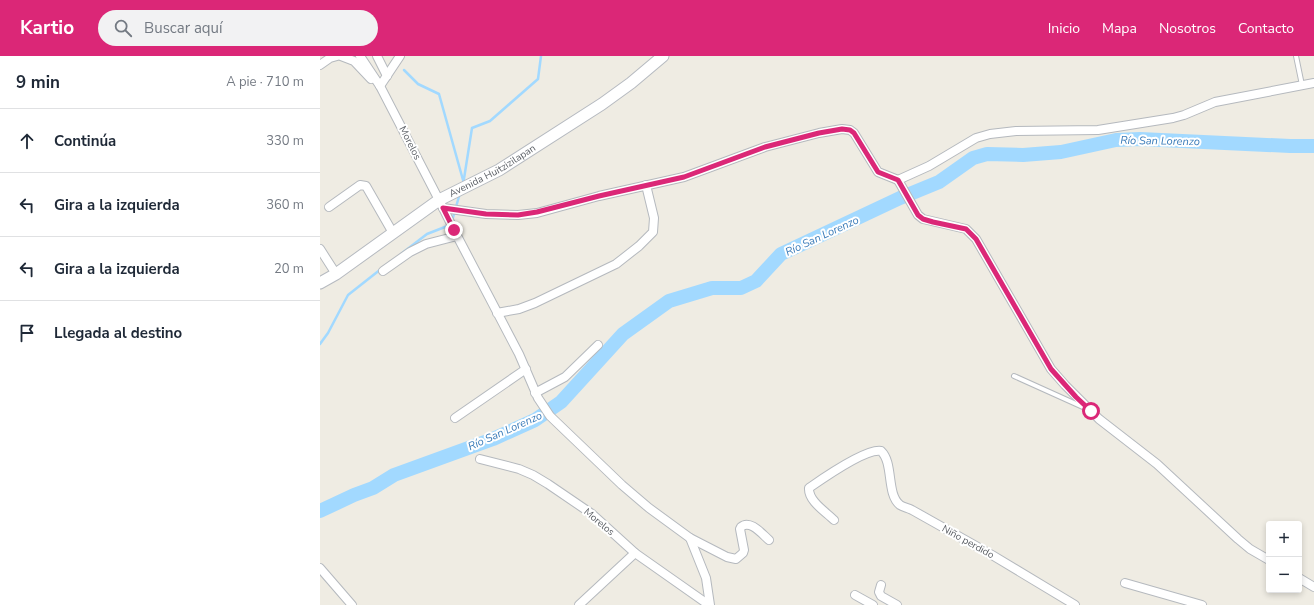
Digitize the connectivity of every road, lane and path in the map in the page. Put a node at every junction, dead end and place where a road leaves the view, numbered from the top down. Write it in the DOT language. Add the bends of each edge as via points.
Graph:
graph roads {
  1 [pos="337,56"];
  2 [pos="341,56"];
  3 [pos="360,56"];
  4 [pos="377,56"];
  5 [pos="400,56"];
  6 [pos="663,56"];
  7 [pos="1296,56"];
  8 [pos="320,65"];
  9 [pos="387,76"];
  10 [pos="1314,83"];
  11 [pos="380,86"];
  12 [pos="1302,86"];
  13 [pos="900,184"];
  14 [pos="646,185"];
  15 [pos="329,206"];
  16 [pos="444,206"];
  17 [pos="393,233"];
  18 [pos="455,233"];
  19 [pos="320,249"];
  20 [pos="383,271"];
  21 [pos="336,274"];
  22 [pos="320,283"];
  23 [pos="497,313"];
  24 [pos="598,345"];
  25 [pos="526,369"];
  26 [pos="1014,376"];
  27 [pos="537,395"];
  28 [pos="1091,411"];
  29 [pos="455,418"];
  30 [pos="480,459"];
  31 [pos="834,520"];
  32 [pos="690,538"];
  33 [pos="770,540"];
  34 [pos="635,553"];
  35 [pos="1266,558"];
  36 [pos="320,568"];
  37 [pos="1302,580"];
  38 [pos="1125,583"];
  39 [pos="881,585"];
  40 [pos="1314,587"];
  41 [pos="855,595"];
  42 [pos="352,605"];
  43 [pos="579,605"];
  44 [pos="710,605"];
  45 [pos="873,605"];
  46 [pos="897,605"];
  47 [pos="1075,605"];
  48 [pos="1202,605"];
  1 -- 8 [label="street"];
  2 -- 11 [label="street" via="354,61"];
  3 -- 11 [label="street"];
  4 -- 9 [label="street"];
  5 -- 9 [label="street"];
  6 -- 16 [label="street, Avenida Huitzizilapan" via="602,104 527,153 455,191"];
  7 -- 12 [label="lane"];
  9 -- 11 [label="street"];
  10 -- 12 [label="street"];
  11 -- 16 [label="street, Morelos"];
  12 -- 13 [label="street" via="1215,102 1173,118 1098,130 1016,131 990,134 976,138"];
  13 -- 14 [label="street" via="878,172 854,133 842,129 765,147 684,177"];
  13 -- 28 [label="street" via="923,219 966,229 976,239 1051,369"];
  14 -- 16 [label="street" via="518,215 486,214"];
  14 -- 23 [label="street" via="654,218 653,232 639,246 616,264 535,303"];
  15 -- 17 [label="street" via="360,185 366,186"];
  16 -- 17 [label="street, Avenida Huitzizilapan"];
  16 -- 18 [label="street, Morelos"];
  17 -- 21 [label="street, Avenida Huitzizilapan"];
  18 -- 20 [label="street" via="410,252"];
  18 -- 23 [label="street, Morelos"];
  19 -- 21 [label="street"];
  21 -- 22 [label="street, Avenida Huitzizilapan"];
  23 -- 25 [label="street, Morelos"];
  24 -- 27 [label="street" via="565,378"];
  25 -- 27 [label="street, Morelos"];
  25 -- 29 [label="street"];
  26 -- 28 [label="lane"];
  27 -- 32 [label="street, Morelos" via="550,416 622,485"];
  28 -- 35 [label="street" via="1157,464 1238,539"];
  30 -- 34 [label="street, Morelos" via="519,469 548,484 592,514"];
  31 -- 47 [label="street, Niño perdido" via="809,494 809,488 846,464 873,451 881,451 886,460 892,490 900,505 992,554"];
  32 -- 33 [label="street, Morelos" via="736,559 744,550 740,530 743,524 752,525"];
  32 -- 44 [label="street" via="706,578"];
  34 -- 43 [label="street"];
  34 -- 44 [label="street, Morelos"];
  36 -- 42 [label="street"];
  37 -- 40 [label="street"];
  38 -- 48 [label="street"];
  39 -- 46 [label="street" via="881,596"];
  41 -- 45 [label="street"];
}
